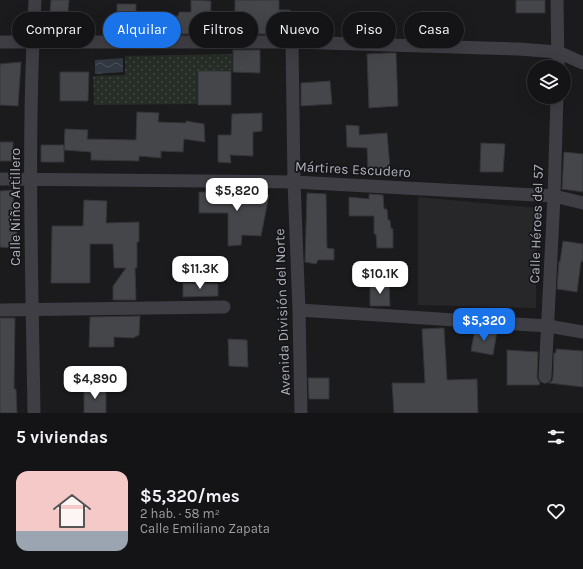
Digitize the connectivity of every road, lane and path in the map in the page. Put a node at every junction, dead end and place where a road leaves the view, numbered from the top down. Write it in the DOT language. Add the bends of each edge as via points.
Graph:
graph roads {
  1 [pos="35,0"];
  2 [pos="557,0"];
  3 [pos="34,12"];
  4 [pos="0,42"];
  5 [pos="12,42"];
  6 [pos="95,42"];
  7 [pos="266,42"];
  8 [pos="334,43"];
  9 [pos="33,48"];
  10 [pos="292,48"];
  11 [pos="558,52"];
  12 [pos="558,60"];
  13 [pos="583,63"];
  14 [pos="557,104"];
  15 [pos="0,179"];
  16 [pos="30,180"];
  17 [pos="294,182"];
  18 [pos="554,196"];
  19 [pos="583,203"];
  20 [pos="224,307"];
  21 [pos="0,310"];
  22 [pos="32,310"];
  23 [pos="299,310"];
  24 [pos="548,326"];
  25 [pos="583,332"];
  26 [pos="545,377"];
  27 [pos="34,413"];
  28 [pos="301,413"];
  1 -- 3 [label="street, Calle Niño Artillero"];
  2 -- 11 [label="street"];
  4 -- 5 [label="street"];
  6 -- 7 [label="street"];
  8 -- 11 [label="street"];
  9 -- 16 [label="street, Calle Niño Artillero"];
  10 -- 17 [label="street, Avenida División del Norte"];
  11 -- 12 [label="street"];
  11 -- 13 [label="street"];
  14 -- 18 [label="street, Calle Héroes del 57"];
  15 -- 16 [label="street, Mártires Escudero"];
  16 -- 17 [label="street, Mártires Escudero"];
  16 -- 22 [label="street, Calle Niño Artillero"];
  17 -- 18 [label="street, Mártires Escudero"];
  17 -- 23 [label="street, Avenida División del Norte"];
  18 -- 19 [label="street, Mártires Escudero"];
  18 -- 24 [label="street, Calle Héroes del 57"];
  20 -- 22 [label="street"];
  21 -- 22 [label="street"];
  22 -- 27 [label="street, Calle Niño Artillero"];
  23 -- 24 [label="street"];
  23 -- 28 [label="street, Avenida División del Norte"];
  24 -- 25 [label="street"];
  24 -- 26 [label="street, Calle Héroes del 57"];
}
